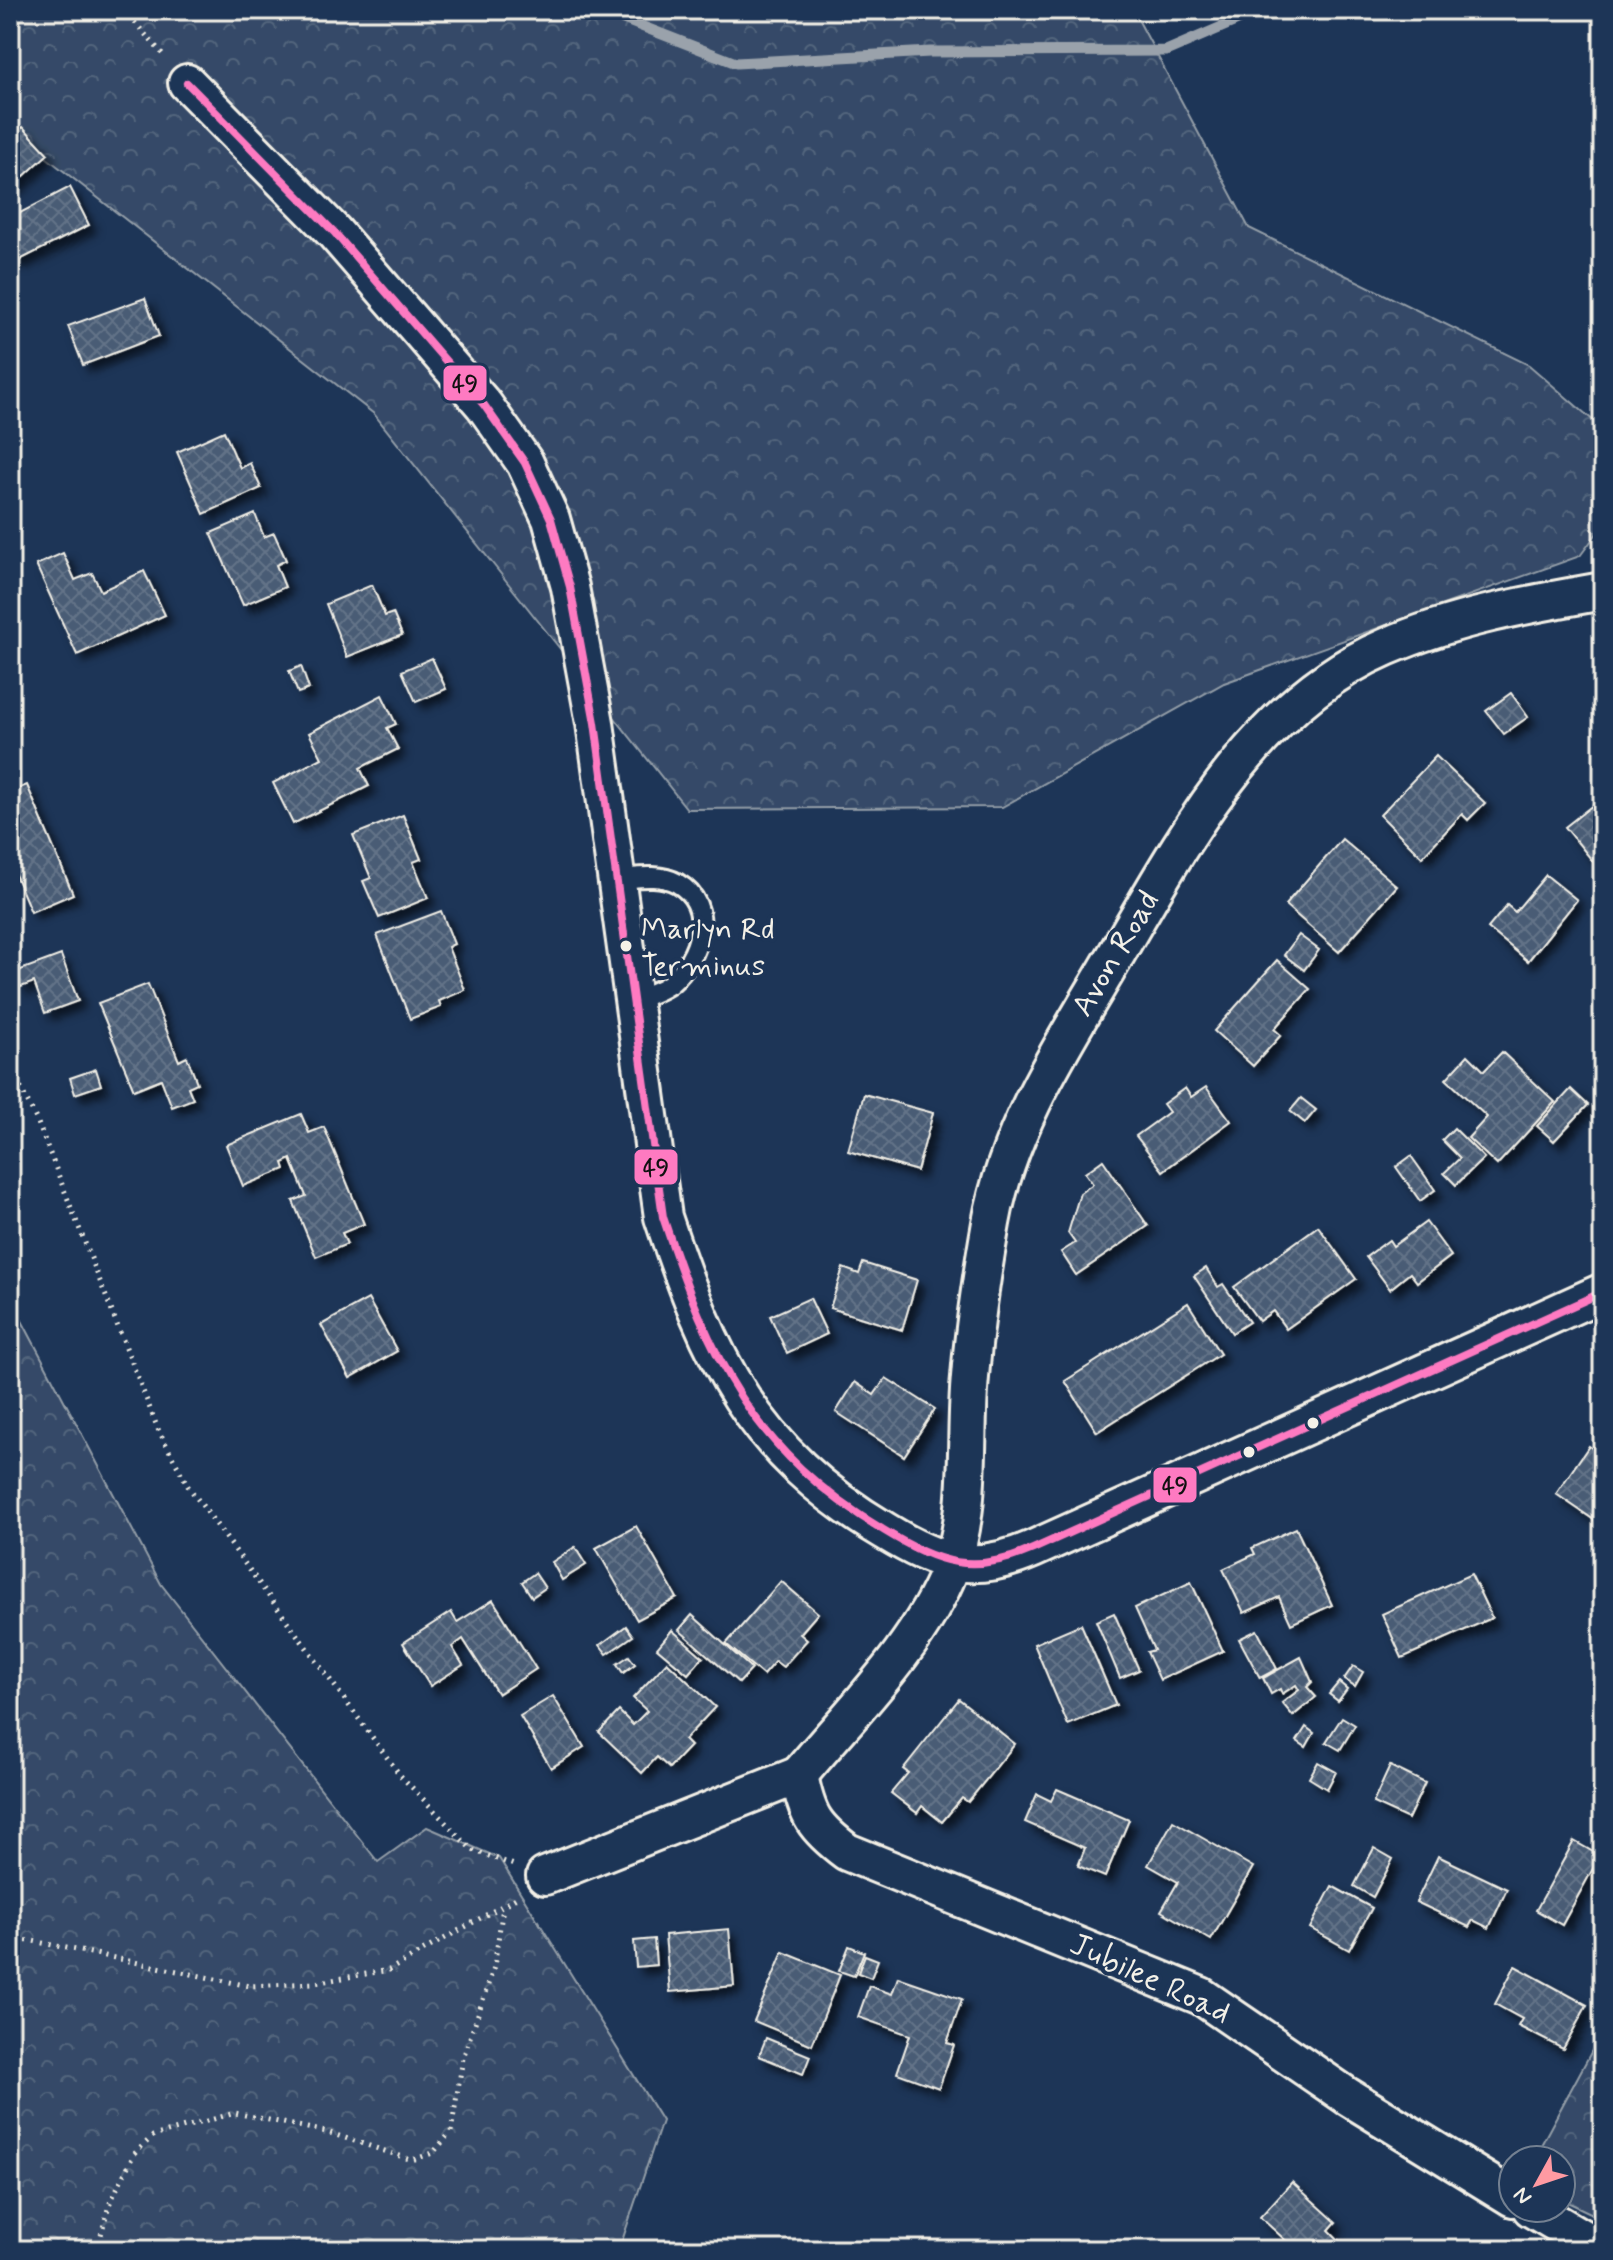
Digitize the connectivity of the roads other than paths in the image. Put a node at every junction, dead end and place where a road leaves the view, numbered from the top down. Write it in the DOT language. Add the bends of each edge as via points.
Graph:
graph roads {
  1 [pos="187,83"];
  2 [pos="1603,591"];
  3 [pos="616,879"];
  4 [pos="632,1001"];
  5 [pos="1603,1292"];
  6 [pos="952,1564"];
  7 [pos="799,1775"];
  8 [pos="545,1876"];
  9 [pos="1497,2188"];
  10 [pos="1558,2224"];
  11 [pos="1602,2250"];
  1 -- 3 [label="street" via="334,232 484,405 525,463 551,519 570,587"];
  2 -- 6 [label="street, Avon Road" via="1502,608 1383,648 1295,706 1222,784 1057,1055 1012,1150 992,1218 979,1299 962,1515"];
  3 -- 4 [label="street"];
  3 -- 4 [label="lane" via="652,876 677,883 693,899 701,928 698,950 684,970 669,985"];
  4 -- 6 [label="street" via="663,1217 687,1290 727,1376 785,1457 871,1523"];
  5 -- 6 [label="street" via="1009,1560"];
  6 -- 7 [label="street" via="938,1598 911,1638"];
  7 -- 8 [label="street"];
  7 -- 9 [label="street, Jubilee Road" via="807,1813 847,1852 1201,1996 1347,2096"];
  10 -- 11 [label="street"];
}
